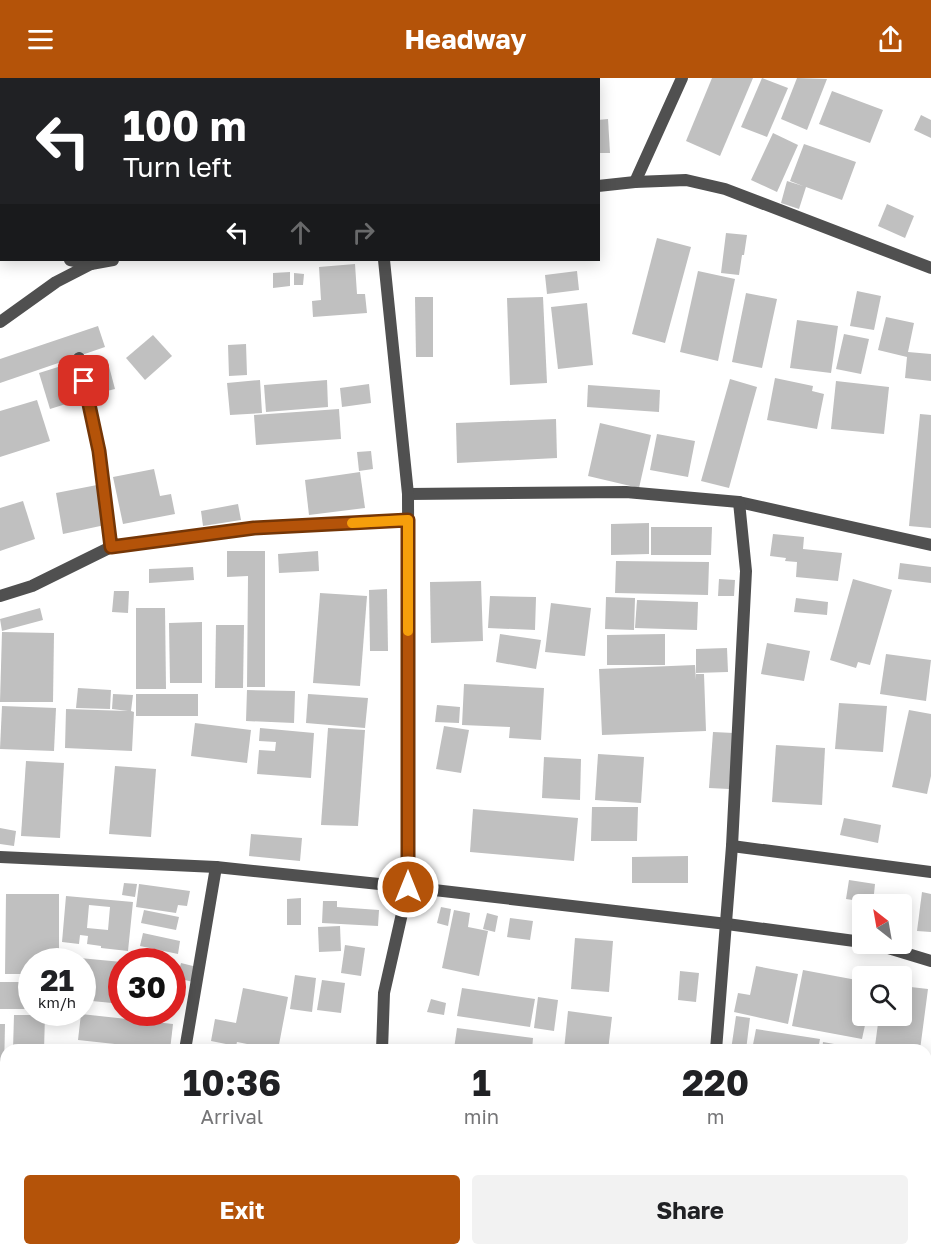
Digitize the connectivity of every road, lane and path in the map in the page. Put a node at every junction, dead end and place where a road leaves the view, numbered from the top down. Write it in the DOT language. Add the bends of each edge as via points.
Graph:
graph roads {
  1 [pos="682,78"];
  2 [pos="636,182"];
  3 [pos="600,186"];
  4 [pos="75,261"];
  5 [pos="108,261"];
  6 [pos="384,261"];
  7 [pos="91,264"];
  8 [pos="931,267"];
  9 [pos="0,322"];
  10 [pos="79,358"];
  11 [pos="408,494"];
  12 [pos="739,502"];
  13 [pos="408,520"];
  14 [pos="931,545"];
  15 [pos="111,547"];
  16 [pos="0,596"];
  17 [pos="732,846"];
  18 [pos="0,857"];
  19 [pos="216,867"];
  20 [pos="931,872"];
  21 [pos="408,887"];
  22 [pos="727,924"];
  23 [pos="852,941"];
  24 [pos="910,954"];
  25 [pos="931,960"];
  26 [pos="186,1044"];
  27 [pos="381,1044"];
  28 [pos="717,1044"];
  1 -- 2 [label="street"];
  2 -- 3 [label="street"];
  2 -- 8 [label="street" via="686,180 724,189"];
  4 -- 7 [label="street"];
  5 -- 7 [label="street"];
  6 -- 11 [label="street"];
  7 -- 9 [label="street" via="56,282"];
  10 -- 15 [label="street" via="99,451"];
  11 -- 12 [label="street" via="626,492"];
  11 -- 13 [label="street"];
  12 -- 14 [label="street"];
  12 -- 17 [label="street" via="747,571"];
  13 -- 15 [label="street" via="254,528"];
  13 -- 21 [label="street"];
  15 -- 16 [label="street" via="32,586"];
  17 -- 20 [label="street"];
  17 -- 22 [label="street"];
  18 -- 19 [label="street"];
  19 -- 21 [label="street"];
  19 -- 26 [label="street"];
  21 -- 22 [label="street"];
  21 -- 27 [label="street" via="384,993"];
  22 -- 23 [label="street"];
  22 -- 28 [label="street"];
  24 -- 25 [label="street"];
}
